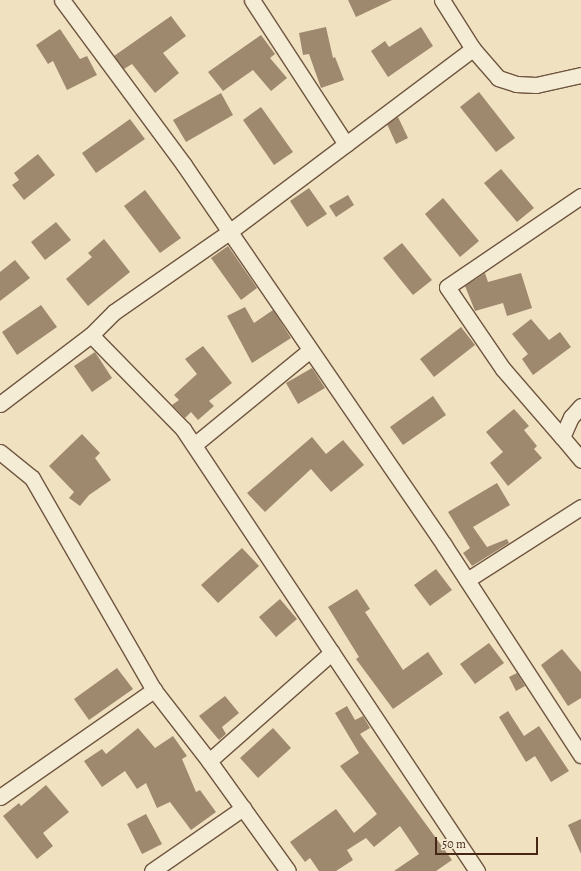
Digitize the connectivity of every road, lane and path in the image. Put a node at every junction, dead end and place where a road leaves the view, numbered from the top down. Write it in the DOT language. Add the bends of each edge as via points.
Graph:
graph roads {
  1 [pos="62,0"];
  2 [pos="252,0"];
  3 [pos="442,0"];
  4 [pos="473,49"];
  5 [pos="581,75"];
  6 [pos="346,144"];
  7 [pos="581,196"];
  8 [pos="229,232"];
  9 [pos="91,335"];
  10 [pos="310,350"];
  11 [pos="0,404"];
  12 [pos="581,406"];
  13 [pos="562,437"];
  14 [pos="194,445"];
  15 [pos="0,452"];
  16 [pos="581,460"];
  17 [pos="581,508"];
  18 [pos="467,580"];
  19 [pos="332,652"];
  20 [pos="154,690"];
  21 [pos="581,755"];
  22 [pos="208,761"];
  23 [pos="0,797"];
  24 [pos="243,808"];
  25 [pos="152,871"];
  26 [pos="288,871"];
  27 [pos="477,871"];
  1 -- 8 [label="street"];
  2 -- 6 [label="street"];
  3 -- 4 [label="street"];
  4 -- 5 [label="street" via="498,78 516,84 536,85"];
  4 -- 6 [label="street"];
  6 -- 8 [label="street"];
  7 -- 13 [label="street" via="447,287 503,369"];
  8 -- 9 [label="street" via="114,312"];
  8 -- 10 [label="street"];
  9 -- 11 [label="street"];
  9 -- 14 [label="street" via="183,429"];
  10 -- 14 [label="street"];
  10 -- 18 [label="street"];
  12 -- 13 [label="street"];
  13 -- 16 [label="street"];
  14 -- 19 [label="street"];
  15 -- 20 [label="street" via="32,478"];
  17 -- 18 [label="street"];
  18 -- 21 [label="street"];
  19 -- 22 [label="street"];
  19 -- 27 [label="street"];
  20 -- 22 [label="street"];
  20 -- 23 [label="street"];
  22 -- 24 [label="street"];
  24 -- 25 [label="street"];
  24 -- 26 [label="street"];
}
